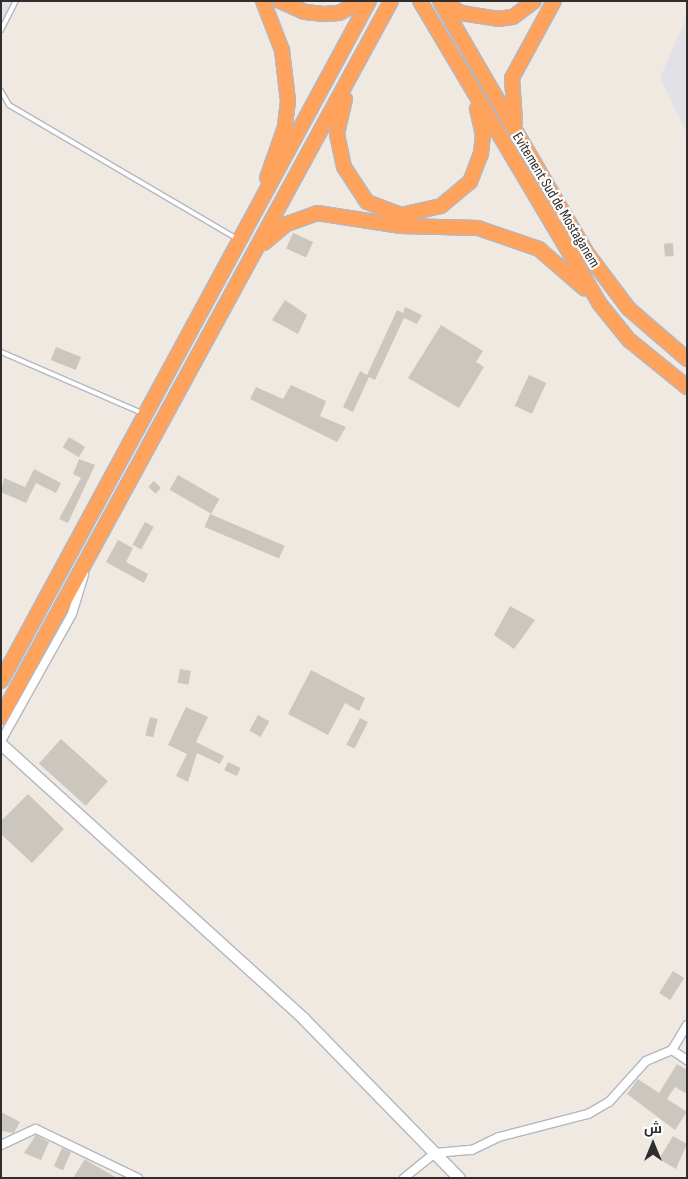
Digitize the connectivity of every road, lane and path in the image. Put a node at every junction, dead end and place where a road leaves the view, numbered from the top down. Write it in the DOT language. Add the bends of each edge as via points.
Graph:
graph roads {
  1 [pos="16,1"];
  2 [pos="263,1"];
  3 [pos="280,1"];
  4 [pos="362,1"];
  5 [pos="369,1"];
  6 [pos="391,1"];
  7 [pos="441,1"];
  8 [pos="534,1"];
  9 [pos="554,1"];
  10 [pos="422,5"];
  11 [pos="1,30"];
  12 [pos="351,77"];
  13 [pos="470,88"];
  14 [pos="1,91"];
  15 [pos="522,147"];
  16 [pos="242,235"];
  17 [pos="253,254"];
  18 [pos="599,303"];
  19 [pos="1,352"];
  20 [pos="687,359"];
  21 [pos="687,387"];
  22 [pos="145,414"];
  23 [pos="92,550"];
  24 [pos="1,681"];
  25 [pos="1,717"];
  26 [pos="1,743"];
  27 [pos="687,1025"];
  28 [pos="672,1050"];
  29 [pos="687,1060"];
  30 [pos="1,1145"];
  31 [pos="434,1154"];
  32 [pos="138,1178"];
  33 [pos="404,1178"];
  34 [pos="459,1178"];
  1 -- 11 [label="lane"];
  2 -- 16 [label="highway" via="282,50 288,101 279,148"];
  3 -- 4 [label="highway" via="304,12 324,14 339,13"];
  5 -- 16 [label="highway"];
  6 -- 12 [label="highway"];
  7 -- 8 [label="highway" via="461,13 497,19 513,17"];
  7 -- 15 [label="highway, Evitement Sud de Mostaganem"];
  9 -- 15 [label="highway" via="512,78 510,106"];
  10 -- 13 [label="highway, Evitement Sud de Mostaganem"];
  12 -- 13 [label="highway" via="337,134 344,168 367,202 401,215 441,206 470,182 477,168 483,135"];
  12 -- 17 [label="highway"];
  13 -- 18 [label="highway, Evitement Sud de Mostaganem"];
  14 -- 16 [label="lane" via="9,105"];
  15 -- 20 [label="highway, Evitement Sud de Mostaganem" via="600,273 629,309"];
  16 -- 22 [label="highway"];
  17 -- 18 [label="highway" via="287,224 317,214 401,226 478,228 539,249"];
  17 -- 23 [label="highway"];
  18 -- 21 [label="highway, Evitement Sud de Mostaganem" via="628,340"];
  19 -- 22 [label="lane"];
  22 -- 24 [label="highway"];
  23 -- 25 [label="highway"];
  23 -- 26 [label="street" via="72,614"];
  26 -- 31 [label="main road" via="303,1018"];
  27 -- 28 [label="street"];
  28 -- 29 [label="street"];
  28 -- 31 [label="street" via="646,1061 609,1102 588,1114 499,1137 472,1150"];
  30 -- 32 [label="street" via="36,1129"];
  31 -- 33 [label="street"];
  31 -- 34 [label="main road"];
}
